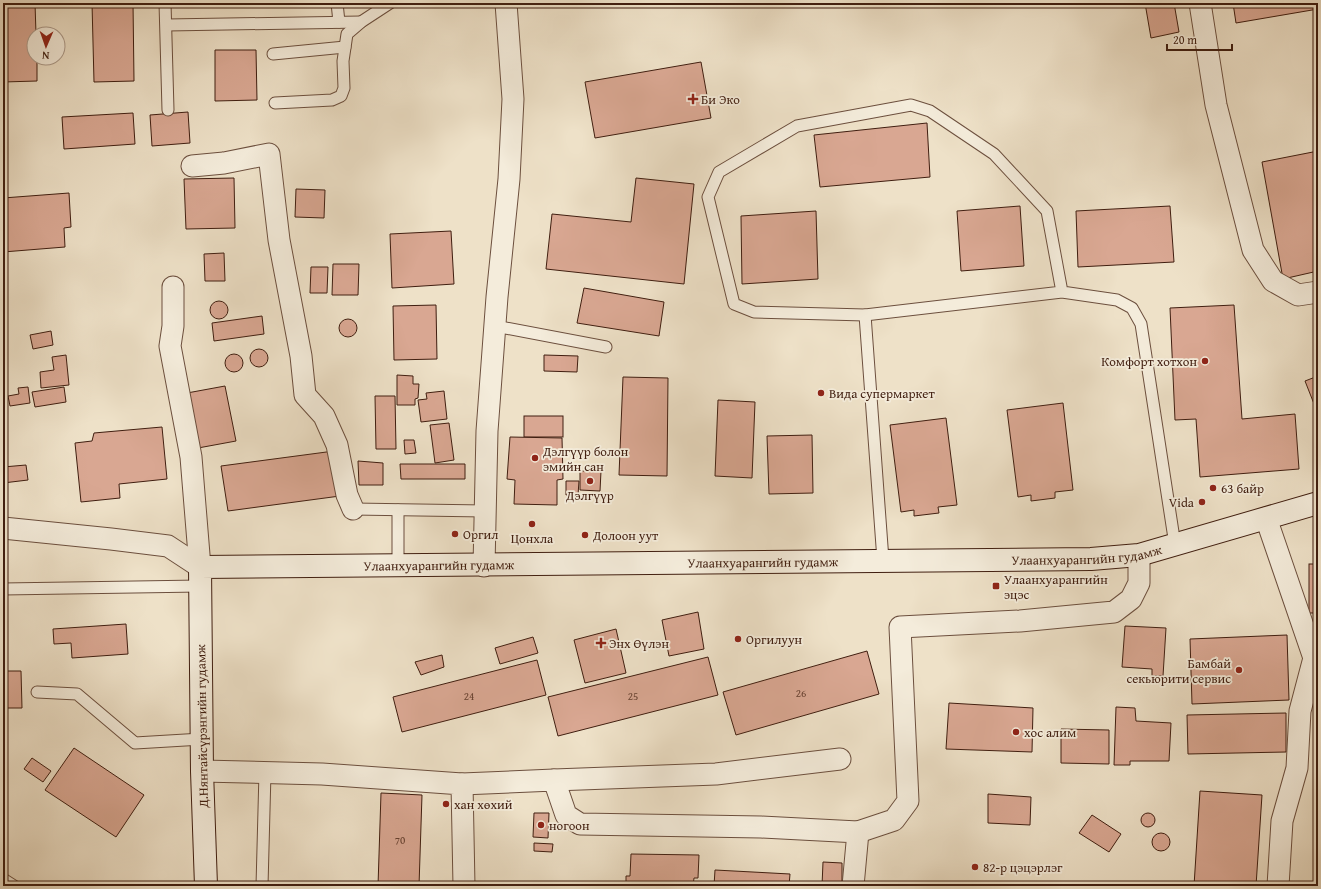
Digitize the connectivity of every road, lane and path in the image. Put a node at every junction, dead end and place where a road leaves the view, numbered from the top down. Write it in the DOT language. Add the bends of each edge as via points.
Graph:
graph roads {
  1 [pos="165,3"];
  2 [pos="337,3"];
  3 [pos="390,3"];
  4 [pos="506,3"];
  5 [pos="1200,3"];
  6 [pos="339,22"];
  7 [pos="361,22"];
  8 [pos="167,25"];
  9 [pos="345,47"];
  10 [pos="273,54"];
  11 [pos="274,103"];
  12 [pos="168,110"];
  13 [pos="192,166"];
  14 [pos="173,287"];
  15 [pos="1062,292"];
  16 [pos="1318,292"];
  17 [pos="865,315"];
  18 [pos="495,326"];
  19 [pos="606,347"];
  20 [pos="1318,503"];
  21 [pos="353,509"];
  22 [pos="398,510"];
  23 [pos="485,511"];
  24 [pos="1266,518"];
  25 [pos="3,528"];
  26 [pos="1175,545"];
  27 [pos="1138,554"];
  28 [pos="883,560"];
  29 [pos="398,565"];
  30 [pos="484,566"];
  31 [pos="200,577"];
  32 [pos="3,589"];
  33 [pos="1316,657"];
  34 [pos="37,692"];
  35 [pos="202,739"];
  36 [pos="840,759"];
  37 [pos="202,771"];
  38 [pos="265,772"];
  39 [pos="554,780"];
  40 [pos="462,784"];
  41 [pos="858,832"];
  42 [pos="3,879"];
  43 [pos="14,886"];
  44 [pos="206,886"];
  45 [pos="262,886"];
  46 [pos="464,886"];
  47 [pos="853,886"];
  48 [pos="1278,886"];
  1 -- 8 [label="lane"];
  2 -- 6 [label="lane"];
  3 -- 7 [label="lane"];
  4 -- 18 [label="street" via="513,99 509,179"];
  5 -- 16 [label="street" via="1216,105 1253,250 1273,281 1298,295"];
  6 -- 7 [label="lane"];
  6 -- 8 [label="lane"];
  7 -- 9 [label="lane" via="347,34"];
  8 -- 12 [label="lane"];
  9 -- 10 [label="lane"];
  9 -- 11 [label="lane" via="344,88 341,96 332,100"];
  13 -- 21 [label="street" via="269,154 279,240 301,356 305,394 324,416 337,445 347,495"];
  14 -- 31 [label="street" via="170,346 191,457"];
  15 -- 17 [label="lane"];
  15 -- 17 [label="lane" via="1046,211 994,154 930,110 911,105 797,126 719,172 708,197 734,304 754,312"];
  15 -- 26 [label="lane" via="1117,300 1132,308 1141,324"];
  17 -- 28 [label="lane"];
  18 -- 19 [label="lane"];
  18 -- 23 [label="street" via="487,431"];
  20 -- 24 [label="main road, Улаанхуарангийн гудамж"];
  21 -- 22 [label="lane"];
  22 -- 23 [label="lane"];
  22 -- 29 [label="lane"];
  23 -- 30 [label="street"];
  24 -- 26 [label="main road, Улаанхуарангийн гудамж"];
  24 -- 33 [label="street"];
  25 -- 31 [label="street" via="168,546"];
  26 -- 27 [label="main road, Улаанхуарангийн гудамж"];
  27 -- 28 [label="main road, Улаанхуарангийн гудамж" via="1092,559"];
  27 -- 41 [label="street" via="1139,583 1131,599 1114,612 900,627 908,801 894,820"];
  28 -- 30 [label="main road, Улаанхуарангийн гудамж"];
  29 -- 30 [label="main road, Улаанхуарангийн гудамж"];
  29 -- 31 [label="main road, Улаанхуарангийн гудамж"];
  31 -- 32 [label="lane"];
  31 -- 35 [label="main road, Д.Нянтайсүрэнгийн гудамж"];
  33 -- 48 [label="street" via="1300,711 1297,768 1282,821"];
  34 -- 35 [label="lane" via="77,694 134,743"];
  35 -- 37 [label="main road, Д.Нянтайсүрэнгийн гудамж"];
  36 -- 39 [label="street" via="716,774"];
  37 -- 38 [label="street"];
  37 -- 44 [label="main road, Д.Нянтайсүрэнгийн гудамж"];
  38 -- 40 [label="street"];
  38 -- 45 [label="lane"];
  39 -- 40 [label="street"];
  39 -- 41 [label="street" via="566,815 580,824 761,827"];
  40 -- 46 [label="street"];
  41 -- 47 [label="street"];
  42 -- 43 [label="lane"];
}
